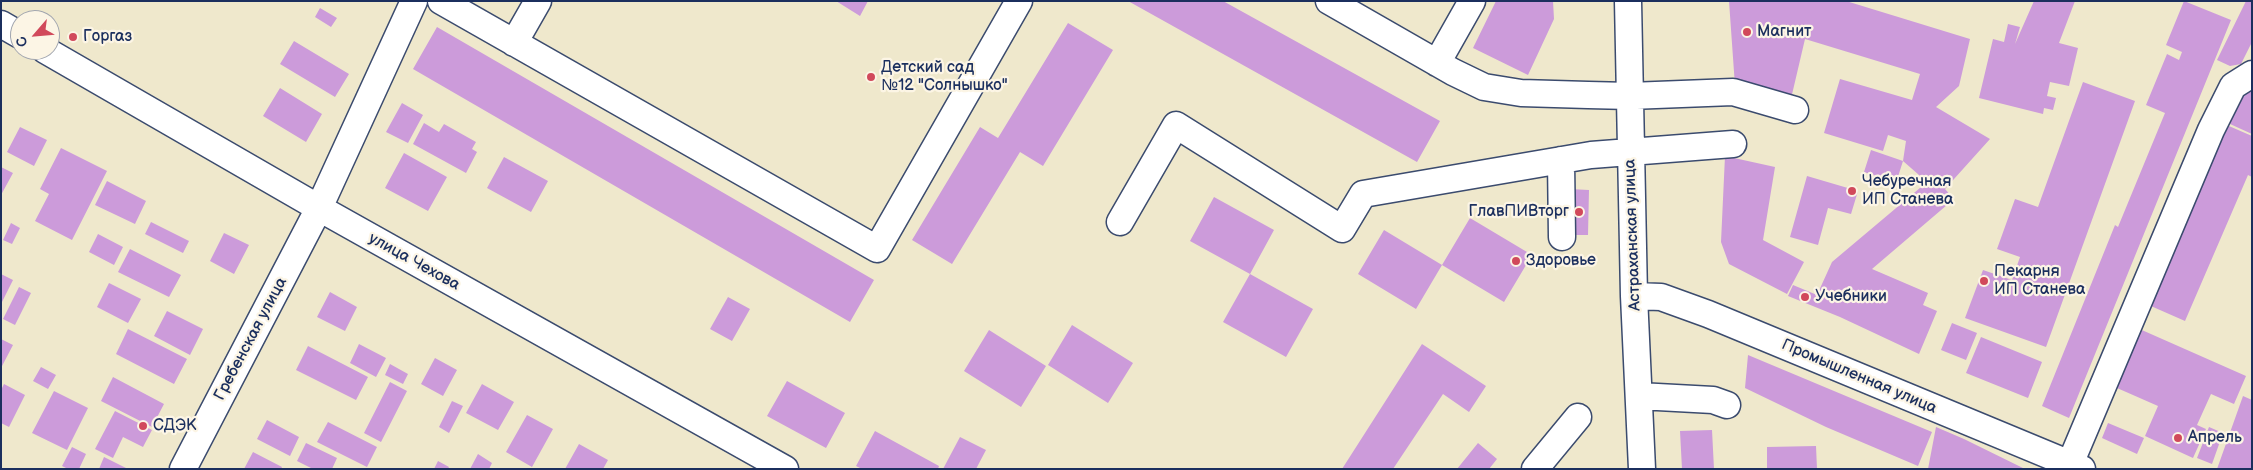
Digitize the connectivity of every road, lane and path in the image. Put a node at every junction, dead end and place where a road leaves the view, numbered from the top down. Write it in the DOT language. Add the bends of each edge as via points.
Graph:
graph roads {
  1 [pos="414,1"];
  2 [pos="441,1"];
  3 [pos="538,1"];
  4 [pos="1019,1"];
  5 [pos="1329,1"];
  6 [pos="1472,1"];
  7 [pos="1628,1"];
  8 [pos="514,43"];
  9 [pos="60,58"];
  10 [pos="1437,63"];
  11 [pos="2252,74"];
  12 [pos="1630,96"];
  13 [pos="1795,110"];
  14 [pos="1733,144"];
  15 [pos="1630,152"];
  16 [pos="1561,160"];
  17 [pos="319,208"];
  18 [pos="1120,222"];
  19 [pos="1562,237"];
  20 [pos="1634,296"];
  21 [pos="1639,396"];
  22 [pos="1727,405"];
  23 [pos="1578,417"];
  24 [pos="2076,466"];
  25 [pos="183,469"];
  26 [pos="785,469"];
  27 [pos="1535,469"];
  28 [pos="1642,469"];
  1 -- 17 [label="street, Гребенская улица"];
  2 -- 8 [label="street"];
  3 -- 8 [label="street"];
  4 -- 8 [label="street" via="877,249"];
  5 -- 10 [label="street"];
  6 -- 10 [label="street"];
  7 -- 12 [label="street, Астраханская улица"];
  9 -- 17 [label="street, улица Чехова"];
  10 -- 12 [label="street" via="1484,88 1521,93"];
  11 -- 24 [label="street" via="2233,86 2211,130"];
  12 -- 13 [label="street" via="1733,92"];
  12 -- 15 [label="street, Астраханская улица"];
  14 -- 15 [label="street"];
  15 -- 16 [label="street"];
  15 -- 20 [label="street, Астраханская улица"];
  16 -- 18 [label="street" via="1364,194 1342,229 1176,125"];
  16 -- 19 [label="street"];
  17 -- 25 [label="street, Гребенская улица"];
  17 -- 26 [label="street, улица Чехова"];
  20 -- 21 [label="street, Астраханская улица"];
  20 -- 24 [label="street, Промышленная улица" via="1661,297 1708,314"];
  21 -- 22 [label="street" via="1713,400"];
  21 -- 28 [label="street, Астраханская улица"];
  23 -- 27 [label="street"];
}
